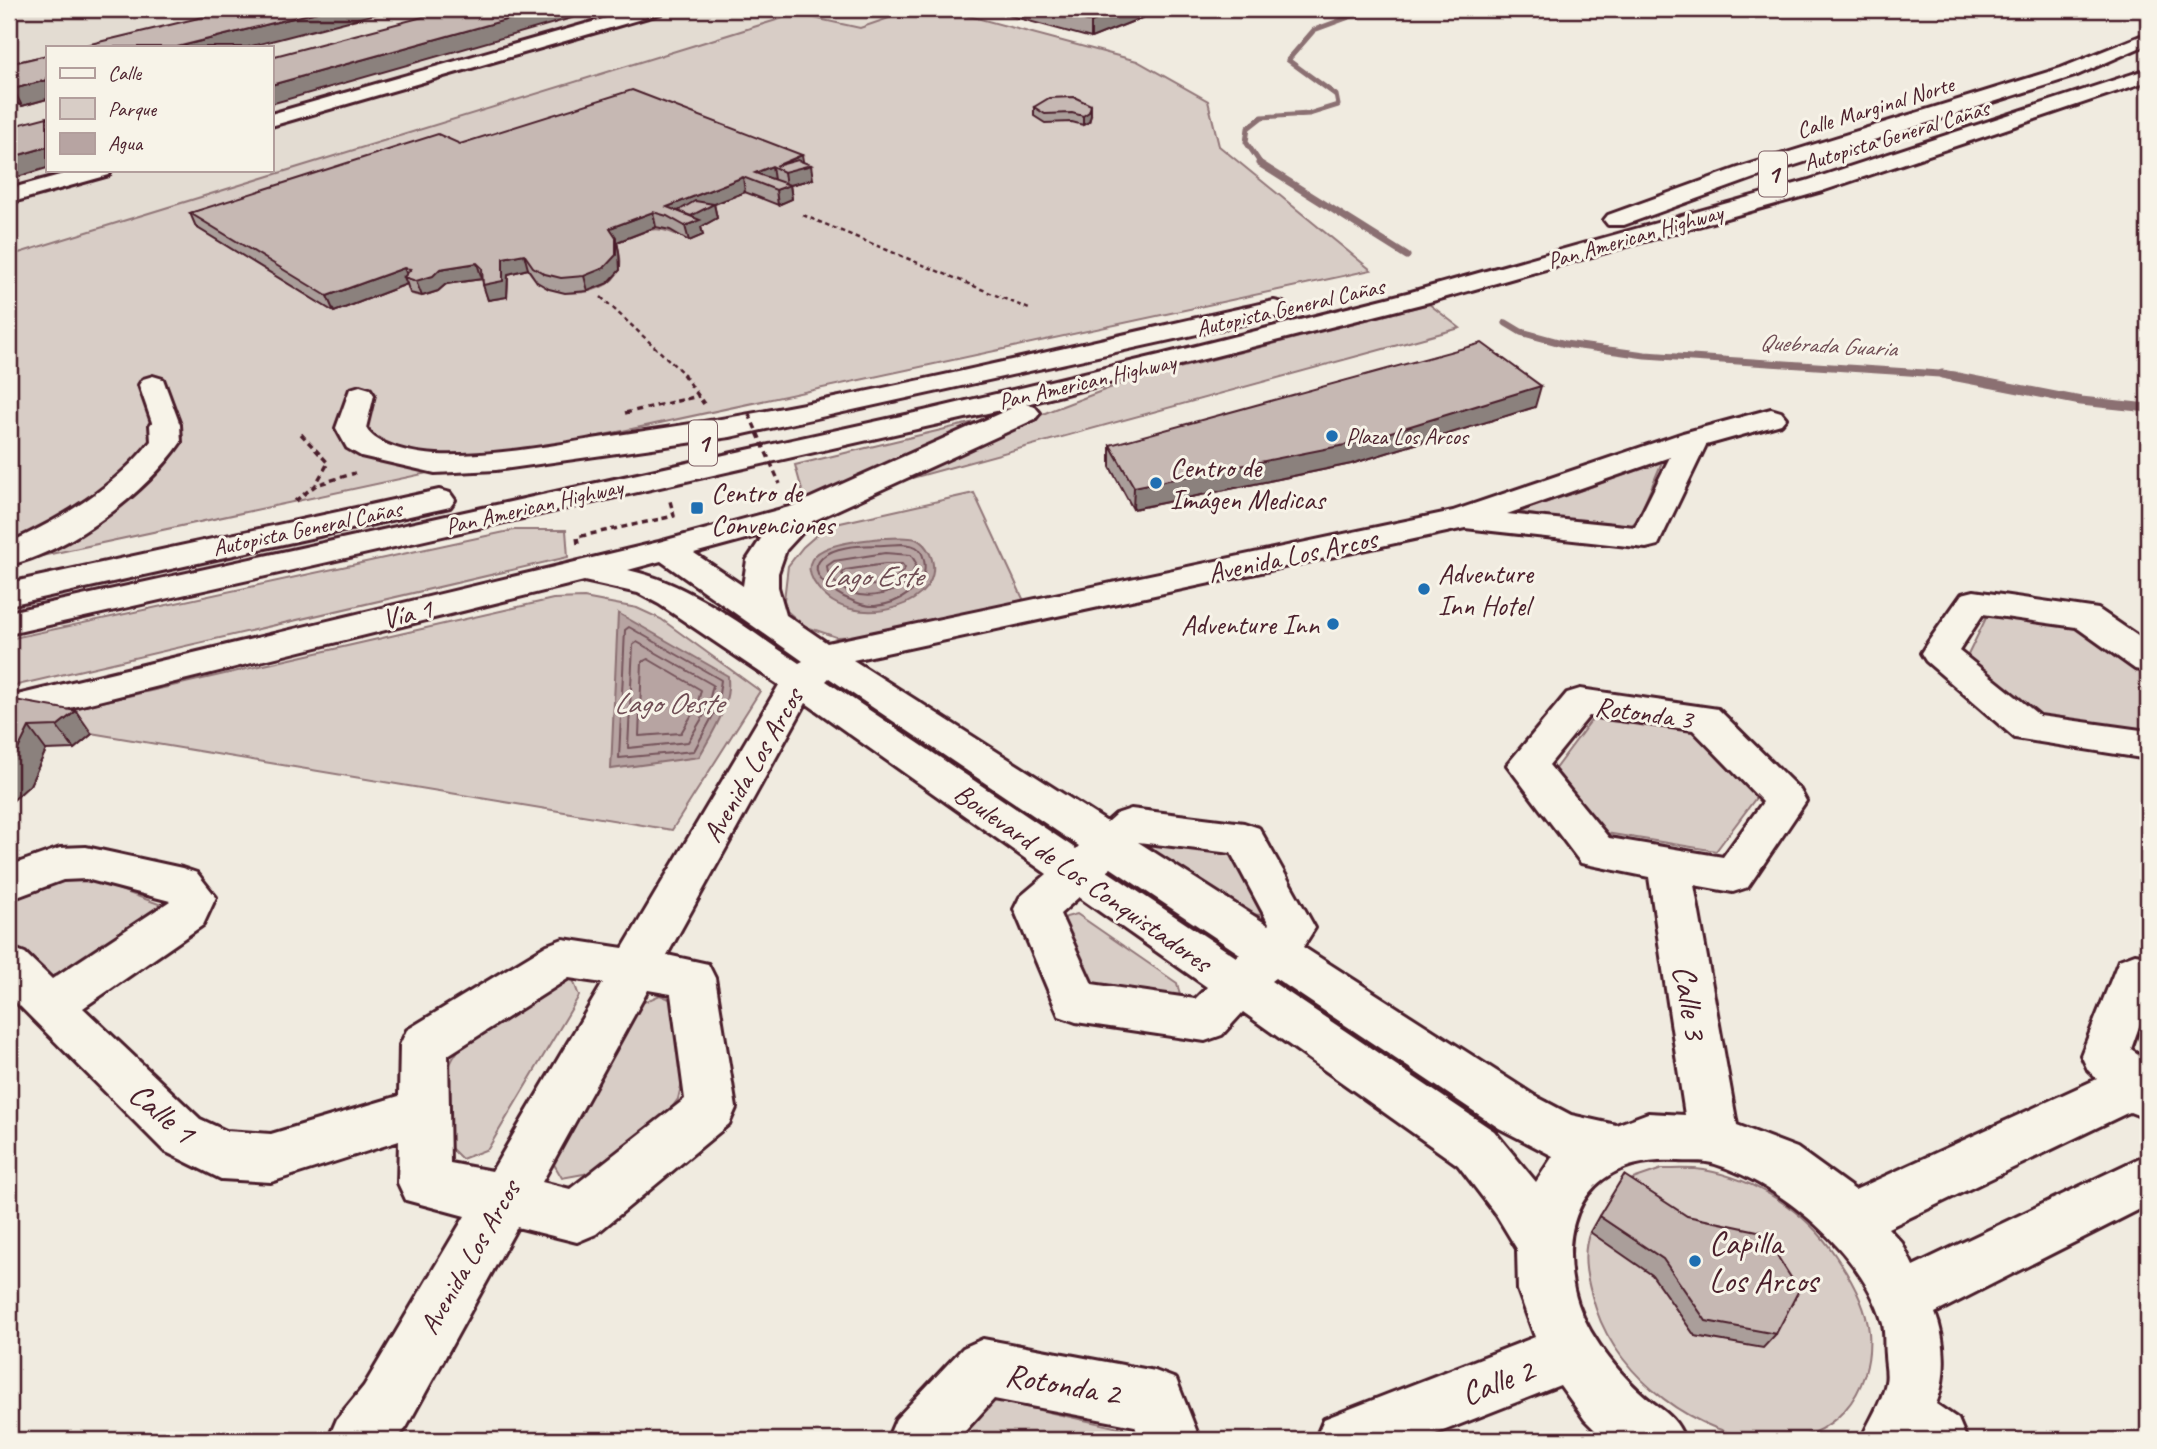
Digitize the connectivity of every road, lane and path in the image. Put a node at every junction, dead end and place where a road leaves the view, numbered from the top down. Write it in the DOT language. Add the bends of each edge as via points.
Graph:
graph roads {
  1 [pos="656,9"];
  2 [pos="2148,38"];
  3 [pos="2148,58"];
  4 [pos="2145,77"];
  5 [pos="273,119"];
  6 [pos="94,172"];
  7 [pos="9,196"];
  8 [pos="803,215"];
  9 [pos="1616,220"];
  10 [pos="1396,282"];
  11 [pos="601,297"];
  12 [pos="1029,309"];
  13 [pos="1103,378"];
  14 [pos="153,385"];
  15 [pos="360,395"];
  16 [pos="746,408"];
  17 [pos="707,409"];
  18 [pos="1772,418"];
  19 [pos="301,434"];
  20 [pos="1694,439"];
  21 [pos="780,484"];
  22 [pos="316,485"];
  23 [pos="804,513"];
  24 [pos="1461,519"];
  25 [pos="667,550"];
  26 [pos="9,555"];
  27 [pos="583,570"];
  28 [pos="9,594"];
  29 [pos="770,620"];
  30 [pos="9,623"];
  31 [pos="2148,660"];
  32 [pos="813,670"];
  33 [pos="9,710"];
  34 [pos="2148,745"];
  35 [pos="1093,859"];
  36 [pos="1669,866"];
  37 [pos="9,883"];
  38 [pos="1271,951"];
  39 [pos="9,966"];
  40 [pos="636,969"];
  41 [pos="2148,975"];
  42 [pos="1239,985"];
  43 [pos="50,1005"];
  44 [pos="2145,1089"];
  45 [pos="424,1111"];
  46 [pos="1714,1138"];
  47 [pos="1608,1145"];
  48 [pos="2148,1178"];
  49 [pos="503,1198"];
  50 [pos="1850,1219"];
  51 [pos="1542,1241"];
  52 [pos="1903,1300"];
  53 [pos="1571,1352"];
  54 [pos="1912,1434"];
  55 [pos="358,1440"];
  56 [pos="917,1440"];
  57 [pos="1170,1440"];
  58 [pos="1345,1440"];
  59 [pos="1655,1440"];
  1 -- 5 [label="main road"];
  2 -- 9 [label="main road, Calle Marginal Norte" via="2068,72 1746,173"];
  3 -- 9 [label="main road, Autopista General Cañas / 1"];
  4 -- 13 [label="main road, Pan American Highway / 1" via="1802,189 1420,297"];
  6 -- 7 [label="main road"];
  8 -- 12 [label="path"];
  9 -- 10 [label="main road, Autopista General Cañas / 1"];
  10 -- 15 [label="main road" via="730,428 536,456 435,464 372,450 358,442 351,428"];
  10 -- 28 [label="main road, Autopista General Cañas / 1" via="908,398"];
  11 -- 17 [label="path" via="689,379"];
  13 -- 23 [label="main road"];
  13 -- 30 [label="main road, Pan American Highway / 1"];
  14 -- 26 [label="main road" via="166,442 154,460 71,525"];
  16 -- 21 [label="path, bridge"];
  18 -- 20 [label="main road, Avenida Los Arcos"];
  19 -- 22 [label="path" via="328,463"];
  20 -- 24 [label="main road, Avenida Los Arcos"];
  20 -- 24 [label="main road, Avenida Los Arcos" via="1646,538"];
  23 -- 25 [label="main road, Vía 1"];
  23 -- 29 [label="main road" via="774,542 759,575 760,598"];
  24 -- 32 [label="main road, Avenida Los Arcos" via="842,650"];
  25 -- 27 [label="main road, Vía 1"];
  25 -- 29 [label="main road, Boulevard de Los Conquistadores"];
  27 -- 32 [label="main road, Boulevard de Los Conquistadores" via="649,585"];
  27 -- 33 [label="main road, Vía 1"];
  29 -- 32 [label="main road, Boulevard de Los Conquistadores"];
  31 -- 34 [label="main road" via="2086,617 1974,602 1939,653 2029,728"];
  32 -- 35 [label="main road, Boulevard de Los Conquistadores"];
  32 -- 40 [label="main road, Avenida Los Arcos"];
  35 -- 38 [label="main road, Boulevard de Los Conquistadores"];
  35 -- 38 [label="main road" via="1131,825 1244,839 1293,928"];
  35 -- 42 [label="main road, Boulevard de Los Conquistadores"];
  35 -- 42 [label="main road" via="1036,909 1076,1002 1205,1021"];
  36 -- 36 [label="main road, Rotonda 3" via="1733,875 1786,801 1703,718 1580,702 1527,765 1596,852"];
  36 -- 46 [label="main road, Calle 3"];
  37 -- 43 [label="main road" via="60,864 86,863 182,885 194,897 187,913"];
  38 -- 42 [label="main road"];
  38 -- 47 [label="main road, Boulevard de Los Conquistadores" via="1517,1112 1564,1136"];
  39 -- 43 [label="main road, Calle 1"];
  40 -- 45 [label="main road" via="563,958 424,1045"];
  40 -- 49 [label="main road, Avenida Los Arcos"];
  40 -- 49 [label="main road" via="692,978 711,1108 577,1216"];
  41 -- 44 [label="main road" via="2135,973 2105,1055"];
  42 -- 51 [label="main road, Boulevard de Los Conquistadores" via="1476,1149 1516,1198"];
  43 -- 45 [label="main road, Calle 1" via="182,1135 221,1155 271,1158"];
  44 -- 50 [label="main road" via="2095,1104"];
  45 -- 49 [label="main road" via="424,1183"];
  46 -- 47 [label="main road" via="1657,1133"];
  46 -- 50 [label="main road" via="1762,1155 1808,1182"];
  47 -- 51 [label="main road" via="1575,1167 1553,1199"];
  48 -- 52 [label="main road"];
  49 -- 55 [label="main road, Avenida Los Arcos" via="385,1407"];
  50 -- 52 [label="main road" via="1880,1257"];
  51 -- 53 [label="main road" via="1547,1294"];
  52 -- 54 [label="main road" via="1914,1341"];
  53 -- 58 [label="main road, Calle 2"];
  53 -- 59 [label="main road" via="1617,1411"];
  56 -- 57 [label="main road, Rotonda 2" via="983,1368 1155,1400"];
}
